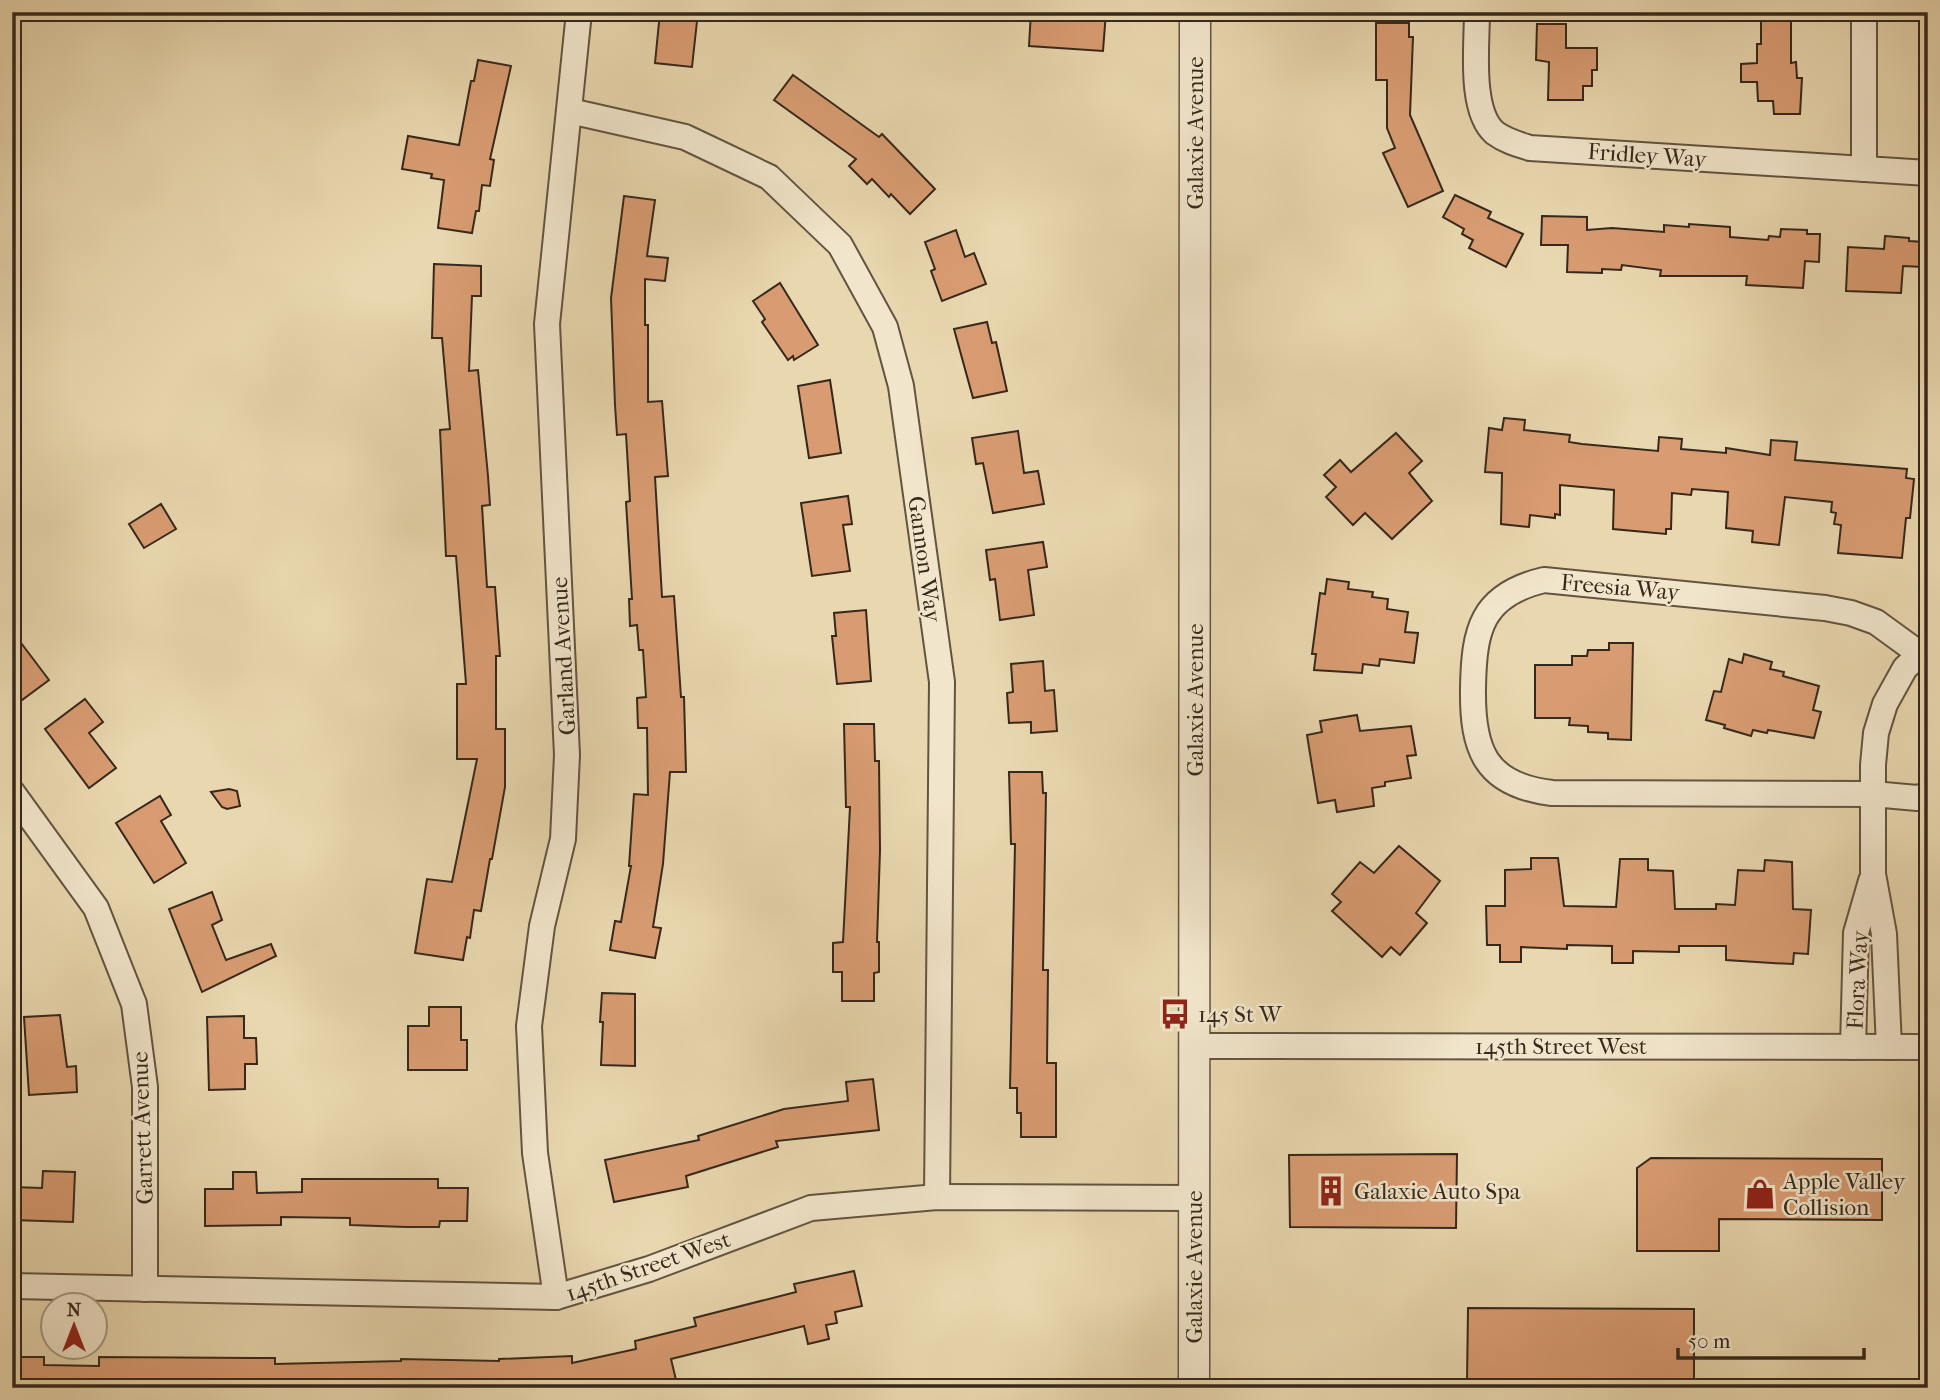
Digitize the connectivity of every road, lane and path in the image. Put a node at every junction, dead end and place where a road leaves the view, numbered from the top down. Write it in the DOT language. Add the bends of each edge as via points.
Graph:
graph roads {
  1 [pos="579,12"];
  2 [pos="1195,12"];
  3 [pos="1477,12"];
  4 [pos="1864,12"];
  5 [pos="570,111"];
  6 [pos="1864,169"];
  7 [pos="1928,173"];
  8 [pos="1918,656"];
  9 [pos="1928,679"];
  10 [pos="12,792"];
  11 [pos="1872,794"];
  12 [pos="1928,795"];
  13 [pos="21,819"];
  14 [pos="1873,874"];
  15 [pos="1194,1046"];
  16 [pos="1853,1047"];
  17 [pos="1889,1047"];
  18 [pos="1928,1047"];
  19 [pos="937,1197"];
  20 [pos="1194,1198"];
  21 [pos="12,1286"];
  22 [pos="145,1289"];
  23 [pos="556,1297"];
  24 [pos="1194,1388"];
  1 -- 5 [label="street, Garland Avenue"];
  2 -- 15 [label="street, Galaxie Avenue"];
  3 -- 6 [label="street, Fridley Way" via="1481,113 1493,131 1510,142 1530,148"];
  4 -- 6 [label="street"];
  5 -- 19 [label="street, Gannon Way" via="685,137 769,177 840,246 886,327 901,386 942,682"];
  5 -- 23 [label="street, Garland Avenue" via="547,324 567,755 563,839 541,926 529,1026 535,1153"];
  6 -- 7 [label="street, Fridley Way"];
  8 -- 9 [label="street"];
  8 -- 11 [label="street, Flora Way" via="1885,704 1876,733"];
  8 -- 11 [label="street, Freesia Way" via="1876,622 1838,610 1561,580 1513,590 1500,599 1481,625 1474,657 1474,729 1486,758 1507,781 1521,788 1552,793"];
  10 -- 13 [label="street, Garrett Avenue"];
  11 -- 12 [label="street"];
  11 -- 14 [label="street, Flora Way"];
  13 -- 22 [label="street, Garrett Avenue" via="96,908 134,1004 145,1087"];
  14 -- 16 [label="street, Flora Way" via="1856,933"];
  14 -- 17 [label="street, Flora Way" via="1884,934"];
  15 -- 16 [label="street, 145th Street West"];
  15 -- 20 [label="street, Galaxie Avenue"];
  16 -- 17 [label="street, 145th Street West"];
  17 -- 18 [label="street, 145th Street West"];
  19 -- 20 [label="street, 145th Street West"];
  19 -- 23 [label="street, 145th Street West" via="811,1208 649,1269"];
  20 -- 24 [label="street, Galaxie Avenue"];
  21 -- 22 [label="street, 145th Street West"];
  22 -- 23 [label="street, 145th Street West"];
}
